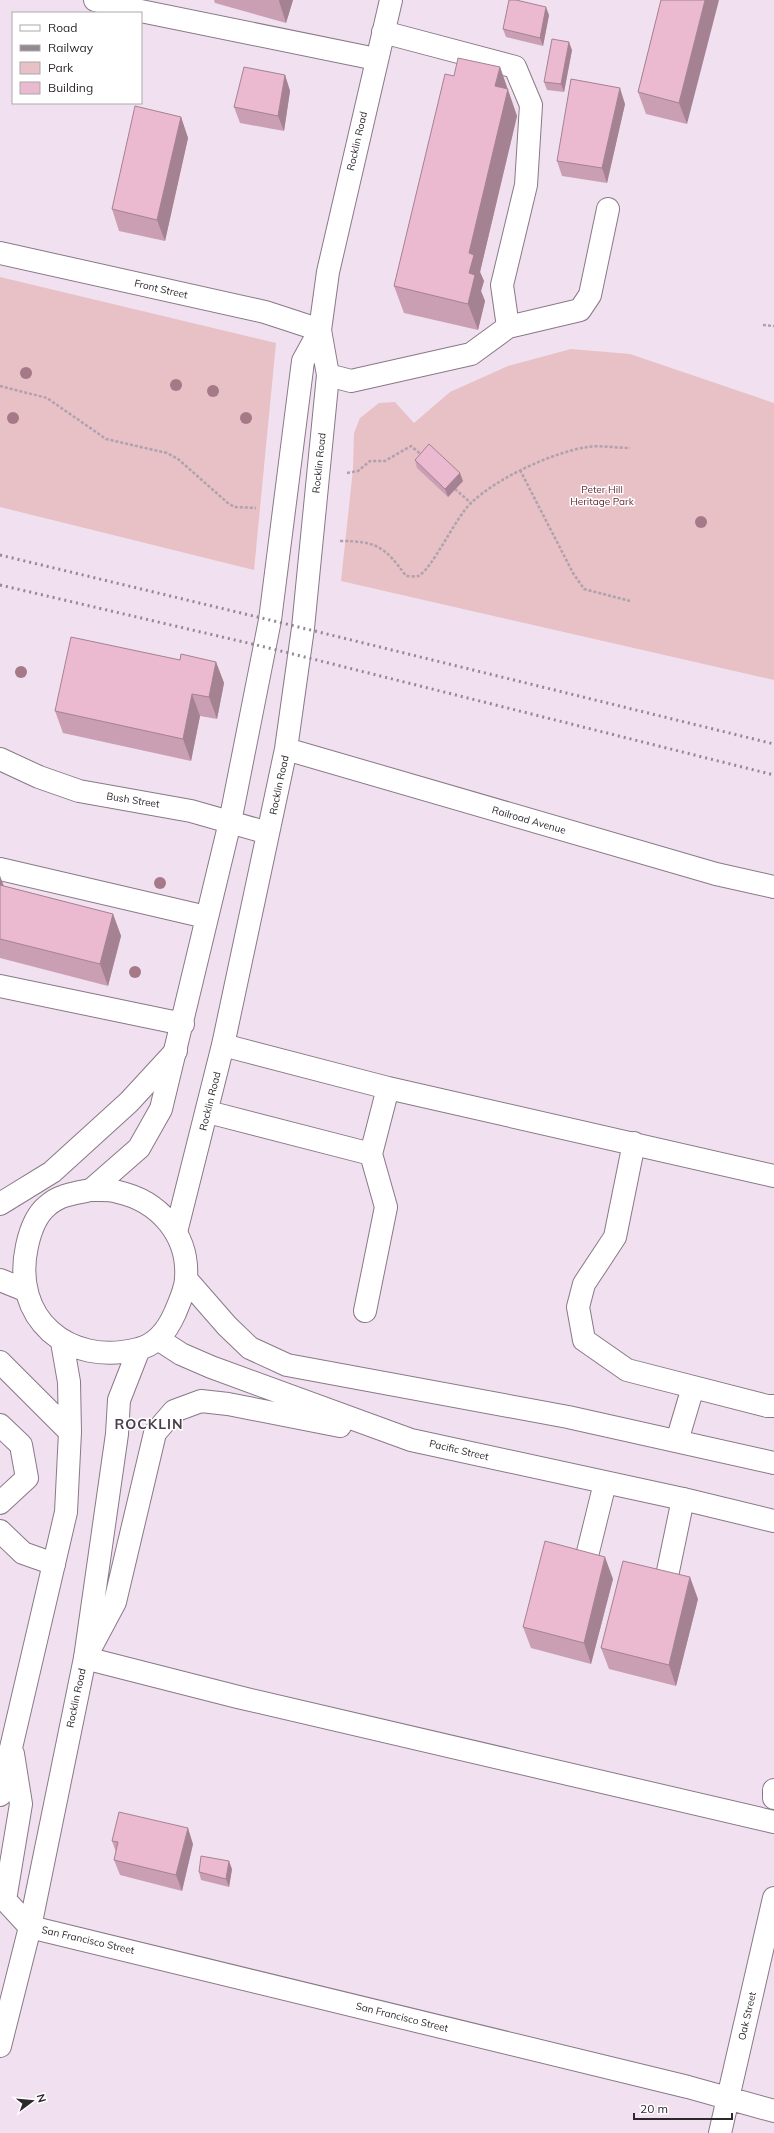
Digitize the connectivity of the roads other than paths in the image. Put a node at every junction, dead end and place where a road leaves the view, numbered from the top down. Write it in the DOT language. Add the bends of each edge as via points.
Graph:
graph roads {
  1 [pos="95,0"];
  2 [pos="391,0"];
  3 [pos="383,32"];
  4 [pos="376,59"];
  5 [pos="608,208"];
  6 [pos="0,253"];
  7 [pos="508,327"];
  8 [pos="320,330"];
  9 [pos="328,375"];
  10 [pos="286,749"];
  11 [pos="0,759"];
  12 [pos="230,822"];
  13 [pos="268,834"];
  14 [pos="0,870"];
  15 [pos="774,887"];
  16 [pos="206,917"];
  17 [pos="0,986"];
  18 [pos="183,1024"];
  19 [pos="223,1045"];
  20 [pos="176,1051"];
  21 [pos="388,1088"];
  22 [pos="208,1112"];
  23 [pos="634,1143"];
  24 [pos="371,1154"];
  25 [pos="774,1176"];
  26 [pos="91,1190"];
  27 [pos="0,1204"];
  28 [pos="46,1206"];
  29 [pos="0,1209"];
  30 [pos="176,1232"];
  31 [pos="186,1279"];
  32 [pos="0,1280"];
  33 [pos="25,1290"];
  34 [pos="365,1311"];
  35 [pos="62,1342"];
  36 [pos="148,1344"];
  37 [pos="0,1362"];
  38 [pos="692,1387"];
  39 [pos="774,1406"];
  40 [pos="0,1425"];
  41 [pos="70,1432"];
  42 [pos="411,1440"];
  43 [pos="677,1441"];
  44 [pos="774,1463"];
  45 [pos="605,1483"];
  46 [pos="683,1499"];
  47 [pos="0,1503"];
  48 [pos="774,1521"];
  49 [pos="0,1531"];
  50 [pos="586,1556"];
  51 [pos="54,1564"];
  52 [pos="667,1576"];
  53 [pos="85,1658"];
  54 [pos="6,1744"];
  55 [pos="774,1790"];
  56 [pos="0,1795"];
  57 [pos="774,1798"];
  58 [pos="774,1822"];
  59 [pos="774,1898"];
  60 [pos="30,1927"];
  61 [pos="0,2046"];
  62 [pos="729,2099"];
  63 [pos="774,2111"];
  64 [pos="720,2133"];
  1 -- 4 [label="street"];
  2 -- 3 [label="street, Rocklin Road"];
  3 -- 4 [label="street, Rocklin Road"];
  3 -- 7 [label="street" via="515,67 518,73 531,105 526,184 502,284"];
  4 -- 8 [label="street, Rocklin Road" via="328,272"];
  5 -- 7 [label="street" via="590,295 580,310"];
  6 -- 8 [label="street, Front Street" via="265,312"];
  7 -- 9 [label="street" via="471,354 351,380"];
  8 -- 9 [label="street, Rocklin Road"];
  8 -- 12 [label="street, Rocklin Road" via="303,361 270,620"];
  9 -- 10 [label="street, Rocklin Road" via="303,628"];
  10 -- 13 [label="street, Rocklin Road"];
  10 -- 15 [label="street, Railroad Avenue" via="716,874"];
  11 -- 12 [label="street, Bush Street" via="39,777 79,791 156,804"];
  12 -- 13 [label="street, Bush Street"];
  12 -- 16 [label="street, Rocklin Road"];
  13 -- 19 [label="street, Rocklin Road"];
  14 -- 16 [label="street"];
  16 -- 18 [label="street, Rocklin Road"];
  17 -- 18 [label="street"];
  18 -- 20 [label="street, Rocklin Road"];
  19 -- 21 [label="street"];
  19 -- 22 [label="street, Rocklin Road"];
  20 -- 26 [label="street, Rocklin Road" via="161,1109 139,1148"];
  20 -- 27 [label="street" via="129,1102 52,1172"];
  21 -- 23 [label="street"];
  21 -- 24 [label="street"];
  22 -- 24 [label="street"];
  22 -- 30 [label="street, Rocklin Road"];
  23 -- 25 [label="street"];
  23 -- 38 [label="street" via="615,1237 584,1284 578,1307 584,1340 627,1370"];
  24 -- 34 [label="street" via="386,1207"];
  26 -- 28 [label="street" via="66,1194"];
  26 -- 30 [label="street" via="117,1191 139,1198 160,1211"];
  28 -- 29 [label="street"];
  28 -- 33 [label="street" via="31,1228 24,1261"];
  30 -- 31 [label="street" via="184,1256"];
  31 -- 36 [label="street, Rocklin Road" via="169,1326"];
  31 -- 43 [label="street" via="250,1348 287,1365 568,1417"];
  32 -- 33 [label="street"];
  33 -- 35 [label="street" via="35,1314"];
  35 -- 36 [label="street" via="88,1351 113,1353"];
  35 -- 41 [label="street" via="70,1382"];
  36 -- 42 [label="street, Pacific Street"];
  36 -- 53 [label="street, Rocklin Road" via="119,1400 117,1434"];
  37 -- 41 [label="street"];
  38 -- 39 [label="street"];
  38 -- 43 [label="street"];
  40 -- 47 [label="street" via="21,1445 27,1478"];
  41 -- 51 [label="street" via="66,1512"];
  42 -- 45 [label="street, Pacific Street"];
  42 -- 53 [label="street" via="228,1404 200,1401 174,1411 155,1432 115,1602"];
  43 -- 44 [label="street"];
  45 -- 46 [label="street, Pacific Street"];
  45 -- 50 [label="street"];
  46 -- 48 [label="street, Pacific Street"];
  46 -- 52 [label="street"];
  49 -- 51 [label="street" via="23,1553"];
  51 -- 54 [label="street"];
  53 -- 58 [label="street" via="291,1710"];
  53 -- 60 [label="street, Rocklin Road"];
  54 -- 56 [label="street"];
  54 -- 60 [label="street" via="21,1804 5,1900"];
  55 -- 57 [label="street"];
  59 -- 62 [label="street, Oak Street"];
  60 -- 61 [label="street, Rocklin Road"];
  60 -- 62 [label="street, San Francisco Street" via="681,2085"];
  62 -- 63 [label="street, San Francisco Street"];
  62 -- 64 [label="street, Oak Street"];
}
